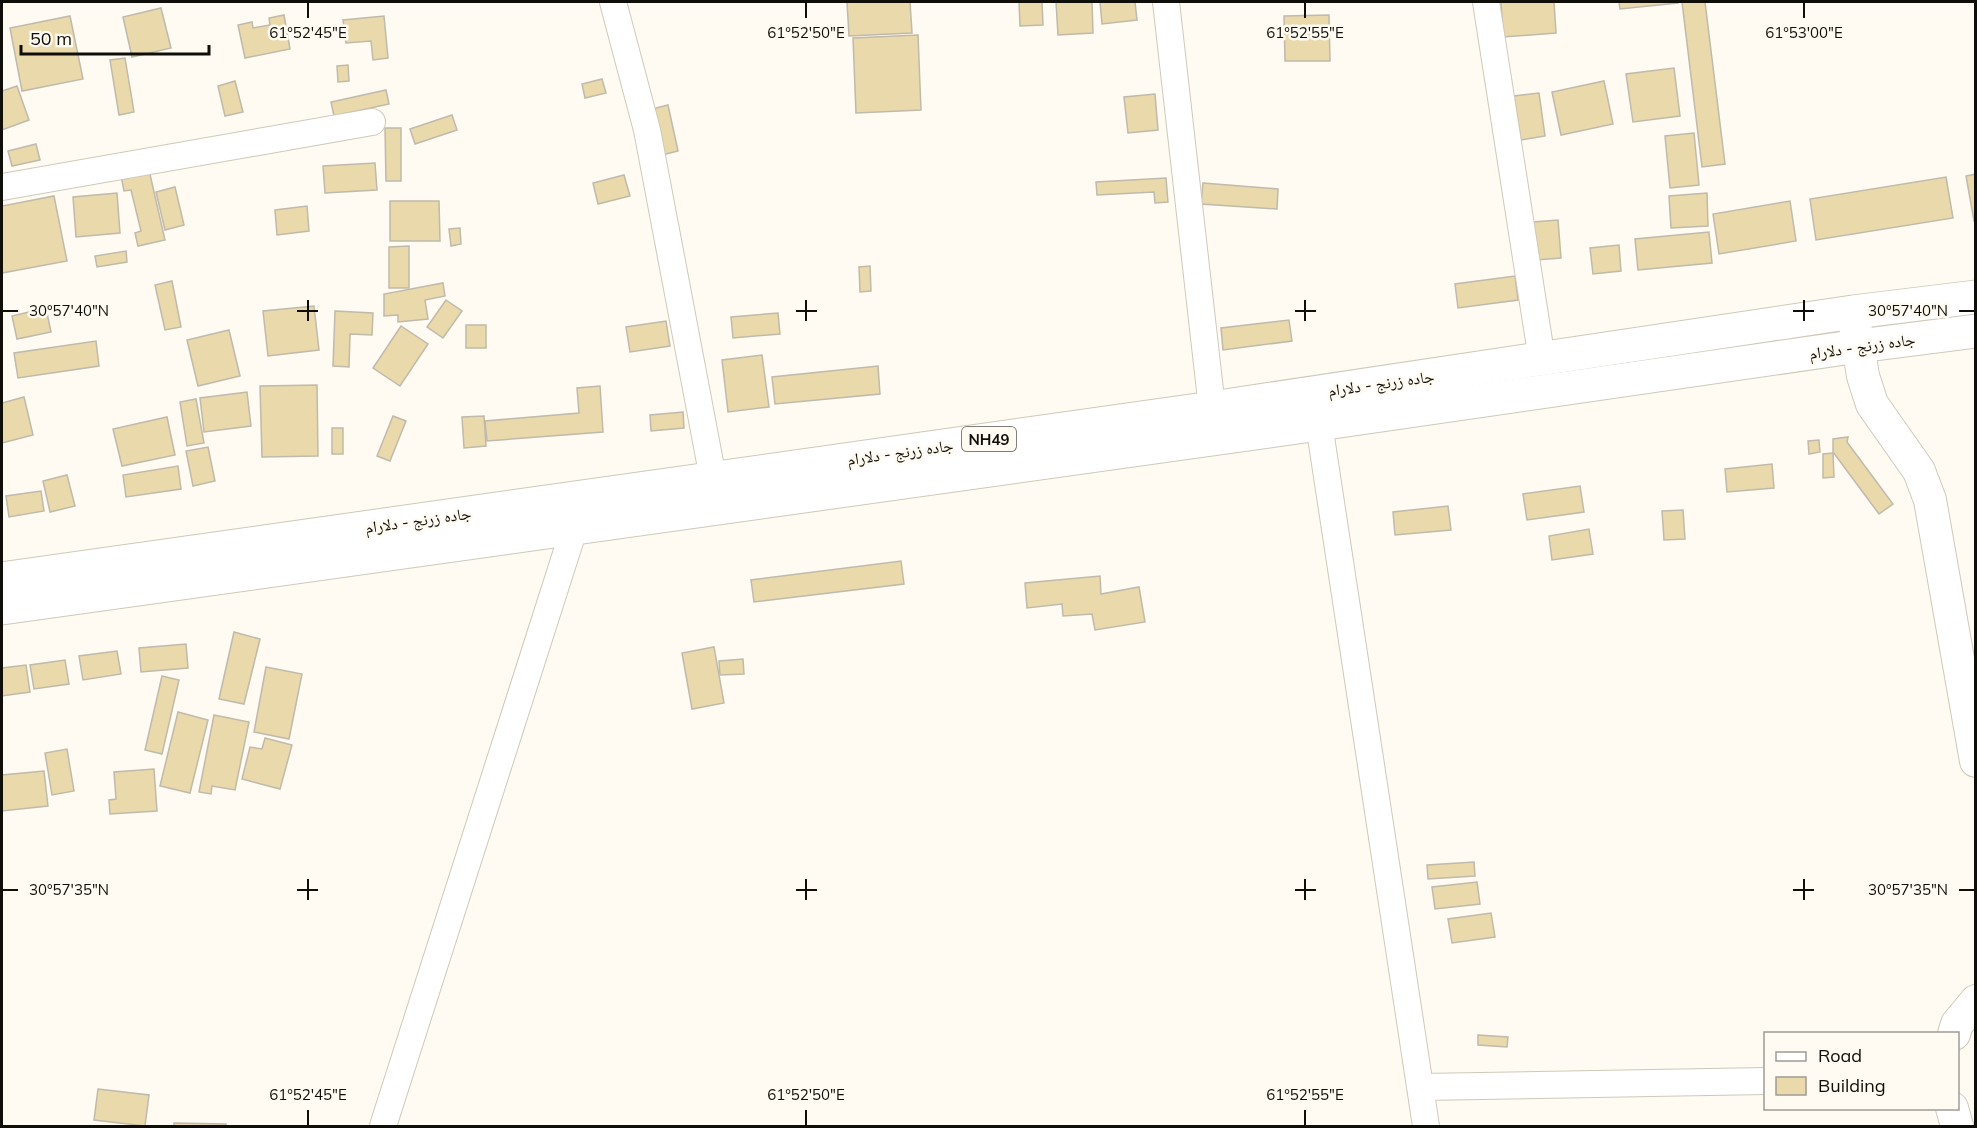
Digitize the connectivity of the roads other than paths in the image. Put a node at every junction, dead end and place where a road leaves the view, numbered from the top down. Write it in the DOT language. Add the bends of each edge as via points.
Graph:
graph roads {
  1 [pos="613,2"];
  2 [pos="1166,2"];
  3 [pos="1486,2"];
  4 [pos="372,122"];
  5 [pos="2,188"];
  6 [pos="1976,297"];
  7 [pos="1853,312"];
  8 [pos="1976,331"];
  9 [pos="1859,346"];
  10 [pos="1542,360"];
  11 [pos="1212,408"];
  12 [pos="1319,424"];
  13 [pos="715,493"];
  14 [pos="574,529"];
  15 [pos="2,579"];
  16 [pos="2,608"];
  17 [pos="1976,761"];
  18 [pos="1976,1001"];
  19 [pos="1954,1032"];
  20 [pos="1764,1081"];
  21 [pos="1421,1087"];
  22 [pos="1953,1110"];
  23 [pos="383,1126"];
  24 [pos="1426,1126"];
  25 [pos="1957,1126"];
  1 -- 13 [label="street" via="647,130"];
  2 -- 11 [label="street"];
  3 -- 10 [label="street"];
  4 -- 5 [label="street"];
  6 -- 7 [label="highway, جاده زرنج - دلارام / NH49"];
  7 -- 9 [label="street"];
  7 -- 10 [label="highway, جاده زرنج - دلارام / NH49"];
  8 -- 9 [label="highway, جاده زرنج - دلارام / NH49"];
  9 -- 12 [label="highway, جاده زرنج - دلارام / NH49"];
  9 -- 17 [label="street" via="1872,404 1919,471 1930,500"];
  10 -- 11 [label="highway, جاده زرنج - دلارام / NH49"];
  11 -- 13 [label="highway, جاده زرنج - دلارام / NH49"];
  12 -- 13 [label="highway, جاده زرنج - دلارام / NH49"];
  12 -- 21 [label="street"];
  13 -- 14 [label="highway, جاده زرنج - دلارام / NH49"];
  13 -- 15 [label="highway, جاده زرنج - دلارام / NH49"];
  14 -- 16 [label="highway, جاده زرنج - دلارام / NH49"];
  14 -- 23 [label="street"];
  18 -- 19 [label="street" via="1956,1024"];
  20 -- 21 [label="street"];
  21 -- 24 [label="street"];
  22 -- 25 [label="street"];
}
